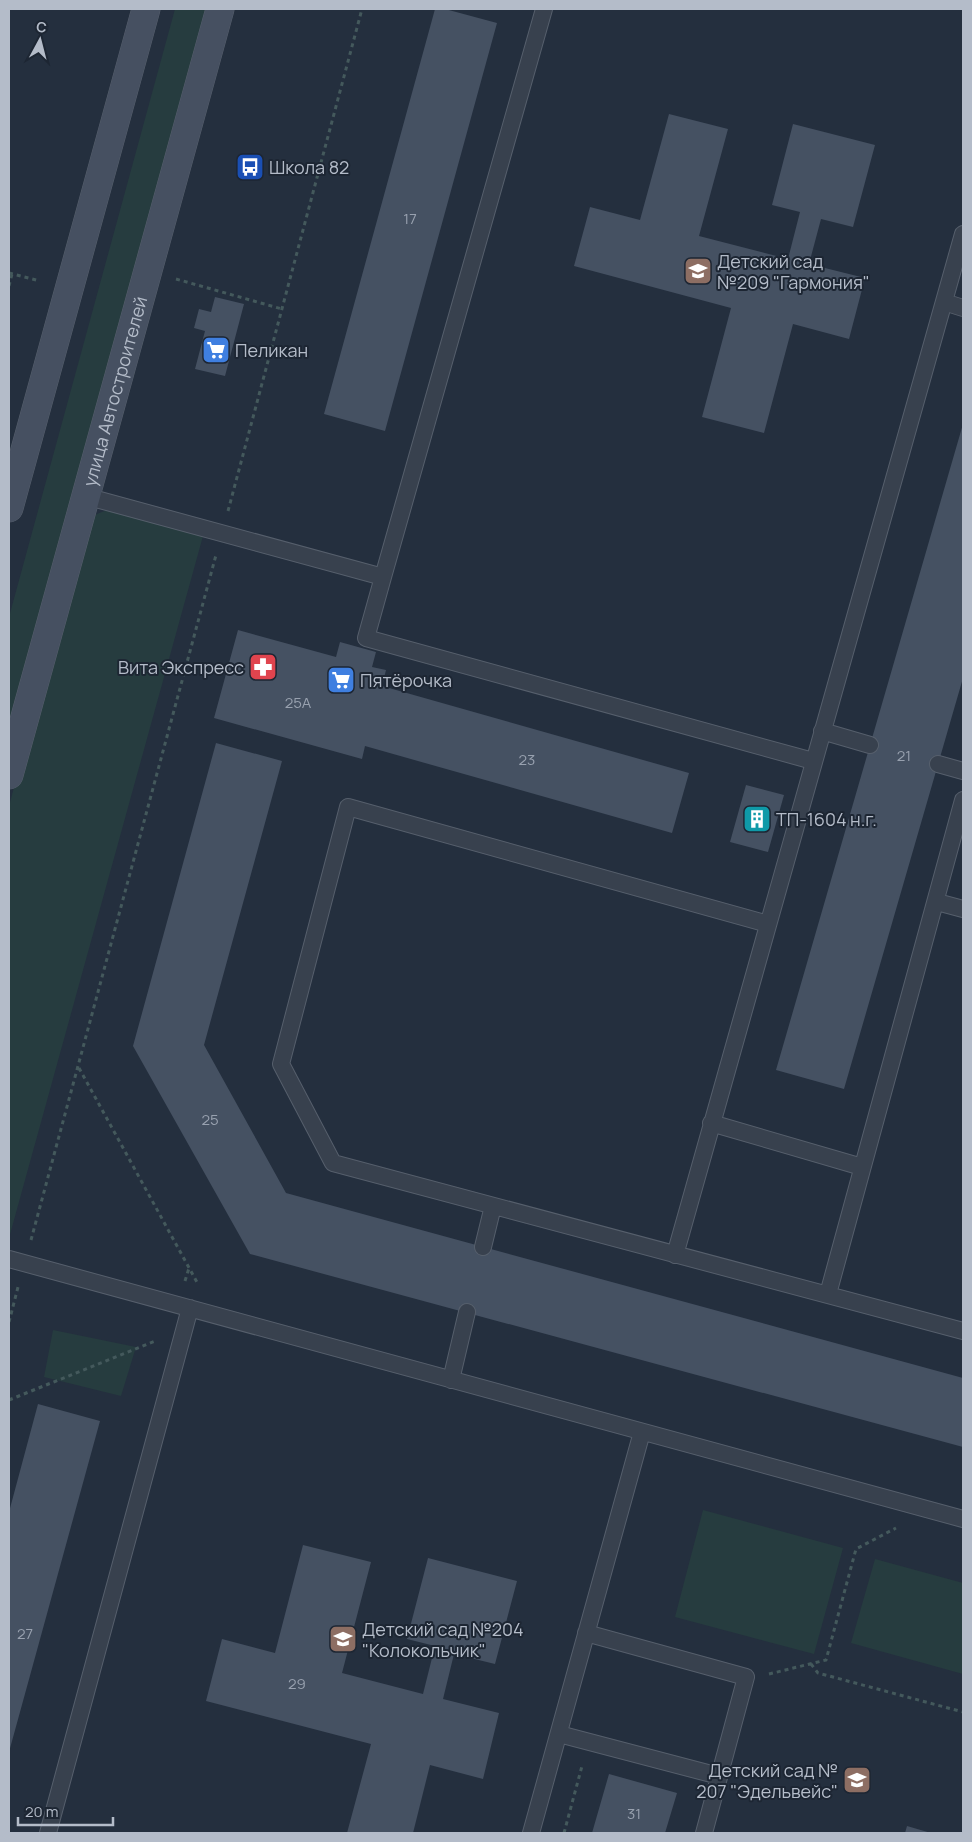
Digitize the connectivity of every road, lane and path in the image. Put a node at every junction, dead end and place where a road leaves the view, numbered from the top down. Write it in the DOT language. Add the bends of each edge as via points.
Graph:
graph roads {
  1 [pos="146,9"];
  2 [pos="220,9"];
  3 [pos="362,9"];
  4 [pos="544,9"];
  5 [pos="963,234"];
  6 [pos="12,274"];
  7 [pos="9,286"];
  8 [pos="944,302"];
  9 [pos="963,308"];
  10 [pos="85,496"];
  11 [pos="9,508"];
  12 [pos="222,532"];
  13 [pos="383,577"];
  14 [pos="822,731"];
  15 [pos="870,745"];
  16 [pos="814,761"];
  17 [pos="938,764"];
  18 [pos="963,771"];
  19 [pos="9,775"];
  20 [pos="963,800"];
  21 [pos="936,902"];
  22 [pos="963,908"];
  23 [pos="768,924"];
  24 [pos="79,1068"];
  25 [pos="711,1123"];
  26 [pos="862,1167"];
  27 [pos="493,1206"];
  28 [pos="483,1247"];
  29 [pos="675,1255"];
  30 [pos="9,1259"];
  31 [pos="25,1263"];
  32 [pos="189,1267"];
  33 [pos="828,1294"];
  34 [pos="190,1308"];
  35 [pos="467,1312"];
  36 [pos="9,1322"];
  37 [pos="963,1331"];
  38 [pos="161,1339"];
  39 [pos="451,1380"];
  40 [pos="9,1400"];
  41 [pos="642,1432"];
  42 [pos="930,1510"];
  43 [pos="963,1518"];
  44 [pos="586,1632"];
  45 [pos="811,1664"];
  46 [pos="764,1675"];
  47 [pos="963,1712"];
  48 [pos="559,1734"];
  49 [pos="589,1742"];
  50 [pos="719,1776"];
  51 [pos="48,1833"];
  52 [pos="531,1833"];
  53 [pos="564,1833"];
  54 [pos="704,1833"];
  1 -- 11 [label="main road"];
  2 -- 10 [label="main road, улица Автостроителей"];
  3 -- 12 [label="path"];
  4 -- 13 [label="lane"];
  5 -- 8 [label="lane"];
  6 -- 7 [label="path"];
  8 -- 9 [label="lane"];
  8 -- 14 [label="lane"];
  10 -- 12 [label="lane"];
  10 -- 19 [label="main road, улица Автостроителей"];
  12 -- 13 [label="lane"];
  12 -- 24 [label="path"];
  13 -- 16 [label="lane" via="366,638"];
  14 -- 15 [label="lane"];
  14 -- 16 [label="lane"];
  16 -- 23 [label="lane"];
  17 -- 18 [label="lane"];
  20 -- 21 [label="lane"];
  21 -- 22 [label="lane"];
  21 -- 26 [label="lane"];
  23 -- 25 [label="lane"];
  23 -- 27 [label="lane" via="348,807 281,1064 333,1163"];
  24 -- 31 [label="path"];
  24 -- 32 [label="path"];
  25 -- 26 [label="lane"];
  25 -- 29 [label="lane"];
  26 -- 33 [label="lane"];
  27 -- 28 [label="lane"];
  27 -- 29 [label="lane"];
  29 -- 33 [label="lane"];
  30 -- 31 [label="lane"];
  31 -- 34 [label="lane"];
  31 -- 36 [label="path"];
  33 -- 37 [label="lane"];
  34 -- 39 [label="lane"];
  34 -- 51 [label="lane"];
  35 -- 39 [label="lane"];
  38 -- 40 [label="path"];
  39 -- 41 [label="lane"];
  41 -- 42 [label="lane"];
  41 -- 44 [label="lane"];
  42 -- 43 [label="lane"];
  42 -- 45 [label="path" via="856,1549 826,1660"];
  44 -- 48 [label="lane"];
  44 -- 50 [label="lane" via="746,1677"];
  45 -- 46 [label="path"];
  45 -- 47 [label="path" via="818,1673"];
  48 -- 49 [label="lane"];
  48 -- 52 [label="lane"];
  49 -- 50 [label="lane"];
  49 -- 53 [label="path"];
  50 -- 54 [label="lane"];
}
